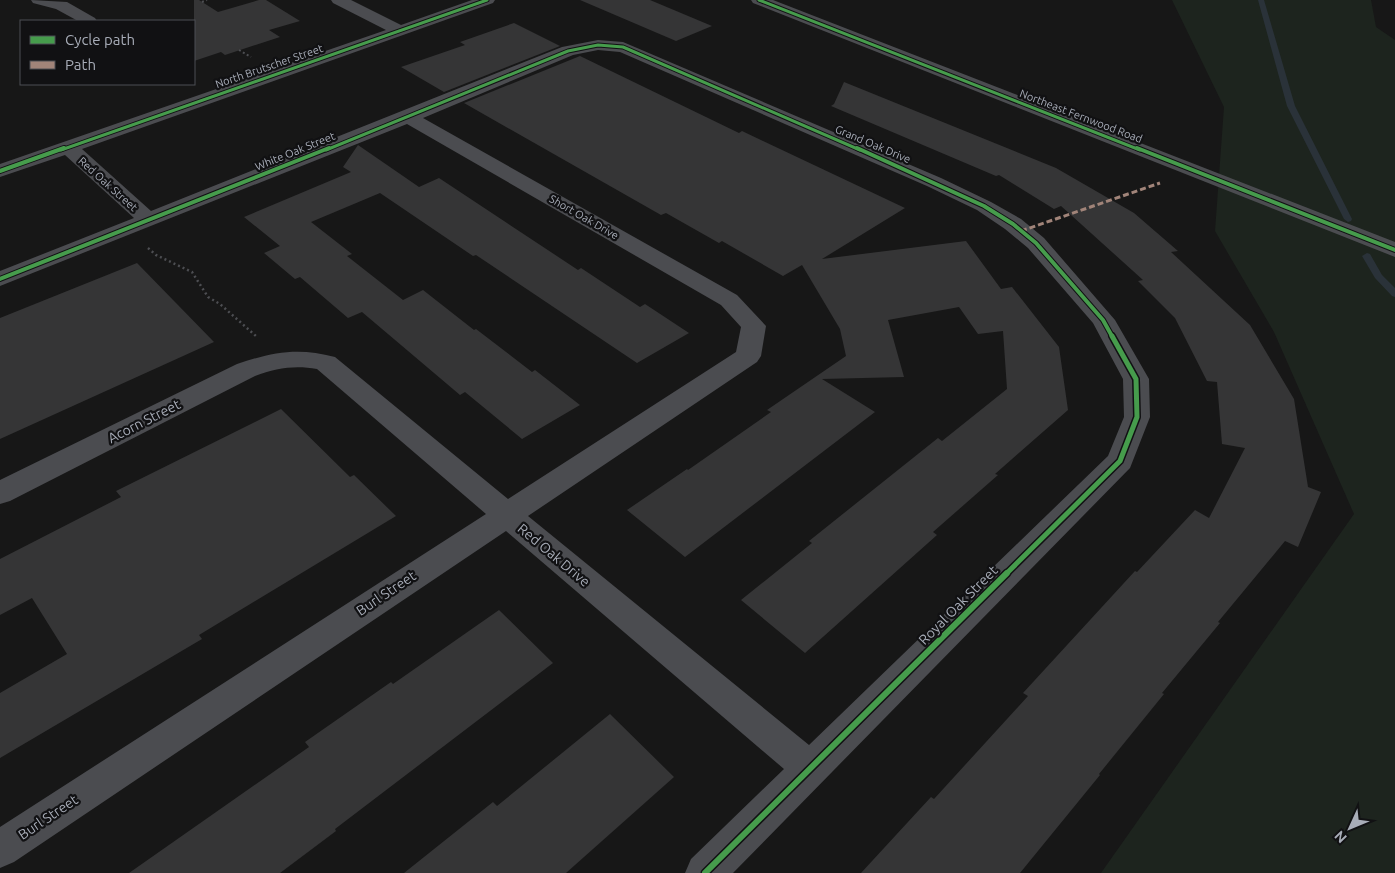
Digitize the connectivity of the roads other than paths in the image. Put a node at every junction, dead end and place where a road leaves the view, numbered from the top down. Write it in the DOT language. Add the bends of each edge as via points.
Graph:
graph roads {
  1 [pos="39,0"];
  2 [pos="339,0"];
  3 [pos="368,0"];
  4 [pos="488,0"];
  5 [pos="759,0"];
  6 [pos="87,20"];
  7 [pos="418,24"];
  8 [pos="400,31"];
  9 [pos="598,45"];
  10 [pos="408,117"];
  11 [pos="68,147"];
  12 [pos="0,171"];
  13 [pos="148,220"];
  14 [pos="1395,250"];
  15 [pos="0,279"];
  16 [pos="1103,320"];
  17 [pos="754,326"];
  18 [pos="281,360"];
  19 [pos="0,494"];
  20 [pos="505,514"];
  21 [pos="809,768"];
  22 [pos="0,849"];
  23 [pos="706,873"];
  1 -- 6 [label="street" via="61,5"];
  2 -- 8 [label="street"];
  3 -- 7 [label="street"];
  4 -- 7 [label="street, North Brutscher Street"];
  5 -- 14 [label="street, Northeast Fernwood Road"];
  7 -- 8 [label="street, North Brutscher Street"];
  8 -- 11 [label="street, North Brutscher Street"];
  9 -- 10 [label="street, White Oak Street" via="568,51"];
  9 -- 16 [label="street, Grand Oak Drive" via="623,47 984,206 1036,243"];
  10 -- 13 [label="street, White Oak Street"];
  10 -- 17 [label="street, Short Oak Drive" via="729,300"];
  11 -- 12 [label="street, North Brutscher Street"];
  11 -- 13 [label="street, Red Oak Street"];
  13 -- 15 [label="street, White Oak Street"];
  16 -- 21 [label="street, Royal Oak Street" via="1136,379 1137,417 1120,460"];
  17 -- 20 [label="street, Burl Street" via="748,356"];
  18 -- 19 [label="street, Acorn Street" via="246,370"];
  18 -- 20 [label="street, Red Oak Drive" via="312,359 326,363"];
  20 -- 21 [label="street, Red Oak Drive"];
  20 -- 22 [label="street, Burl Street"];
  21 -- 23 [label="street, Royal Oak Street"];
}
